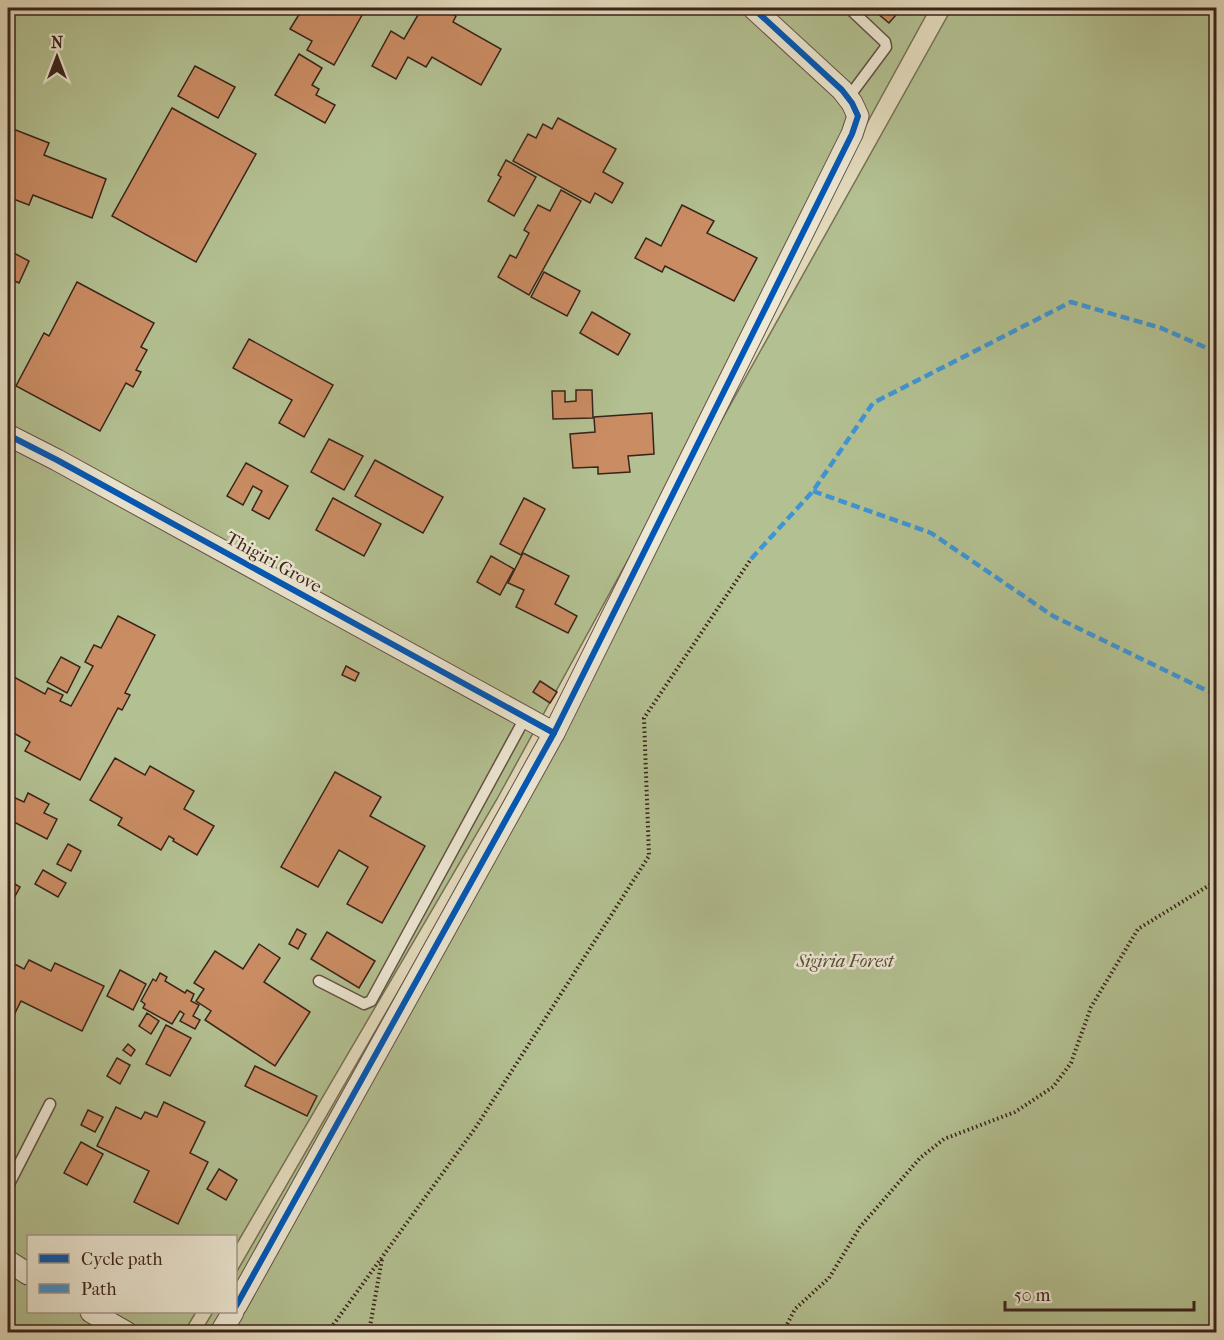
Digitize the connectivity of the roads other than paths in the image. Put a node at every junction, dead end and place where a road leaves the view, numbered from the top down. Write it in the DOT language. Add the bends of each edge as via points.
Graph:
graph roads {
  1 [pos="753,8"];
  2 [pos="849,8"];
  3 [pos="853,107"];
  4 [pos="8,435"];
  5 [pos="526,716"];
  6 [pos="554,733"];
  7 [pos="319,981"];
  8 [pos="50,1104"];
  9 [pos="8,1186"];
  10 [pos="8,1262"];
  11 [pos="27,1273"];
  12 [pos="237,1304"];
  13 [pos="94,1313"];
  14 [pos="232,1313"];
  15 [pos="126,1332"];
  16 [pos="221,1332"];
  1 -- 3 [label="street" via="842,90"];
  2 -- 3 [label="lane" via="886,47"];
  3 -- 6 [label="street" via="852,134"];
  4 -- 5 [label="street, Thigiri Grove"];
  5 -- 6 [label="street, Thigiri Grove"];
  5 -- 7 [label="lane" via="371,1001 364,1004"];
  6 -- 12 [label="street"];
  8 -- 9 [label="lane"];
  10 -- 11 [label="street"];
  13 -- 15 [label="street"];
  14 -- 16 [label="street"];
}
